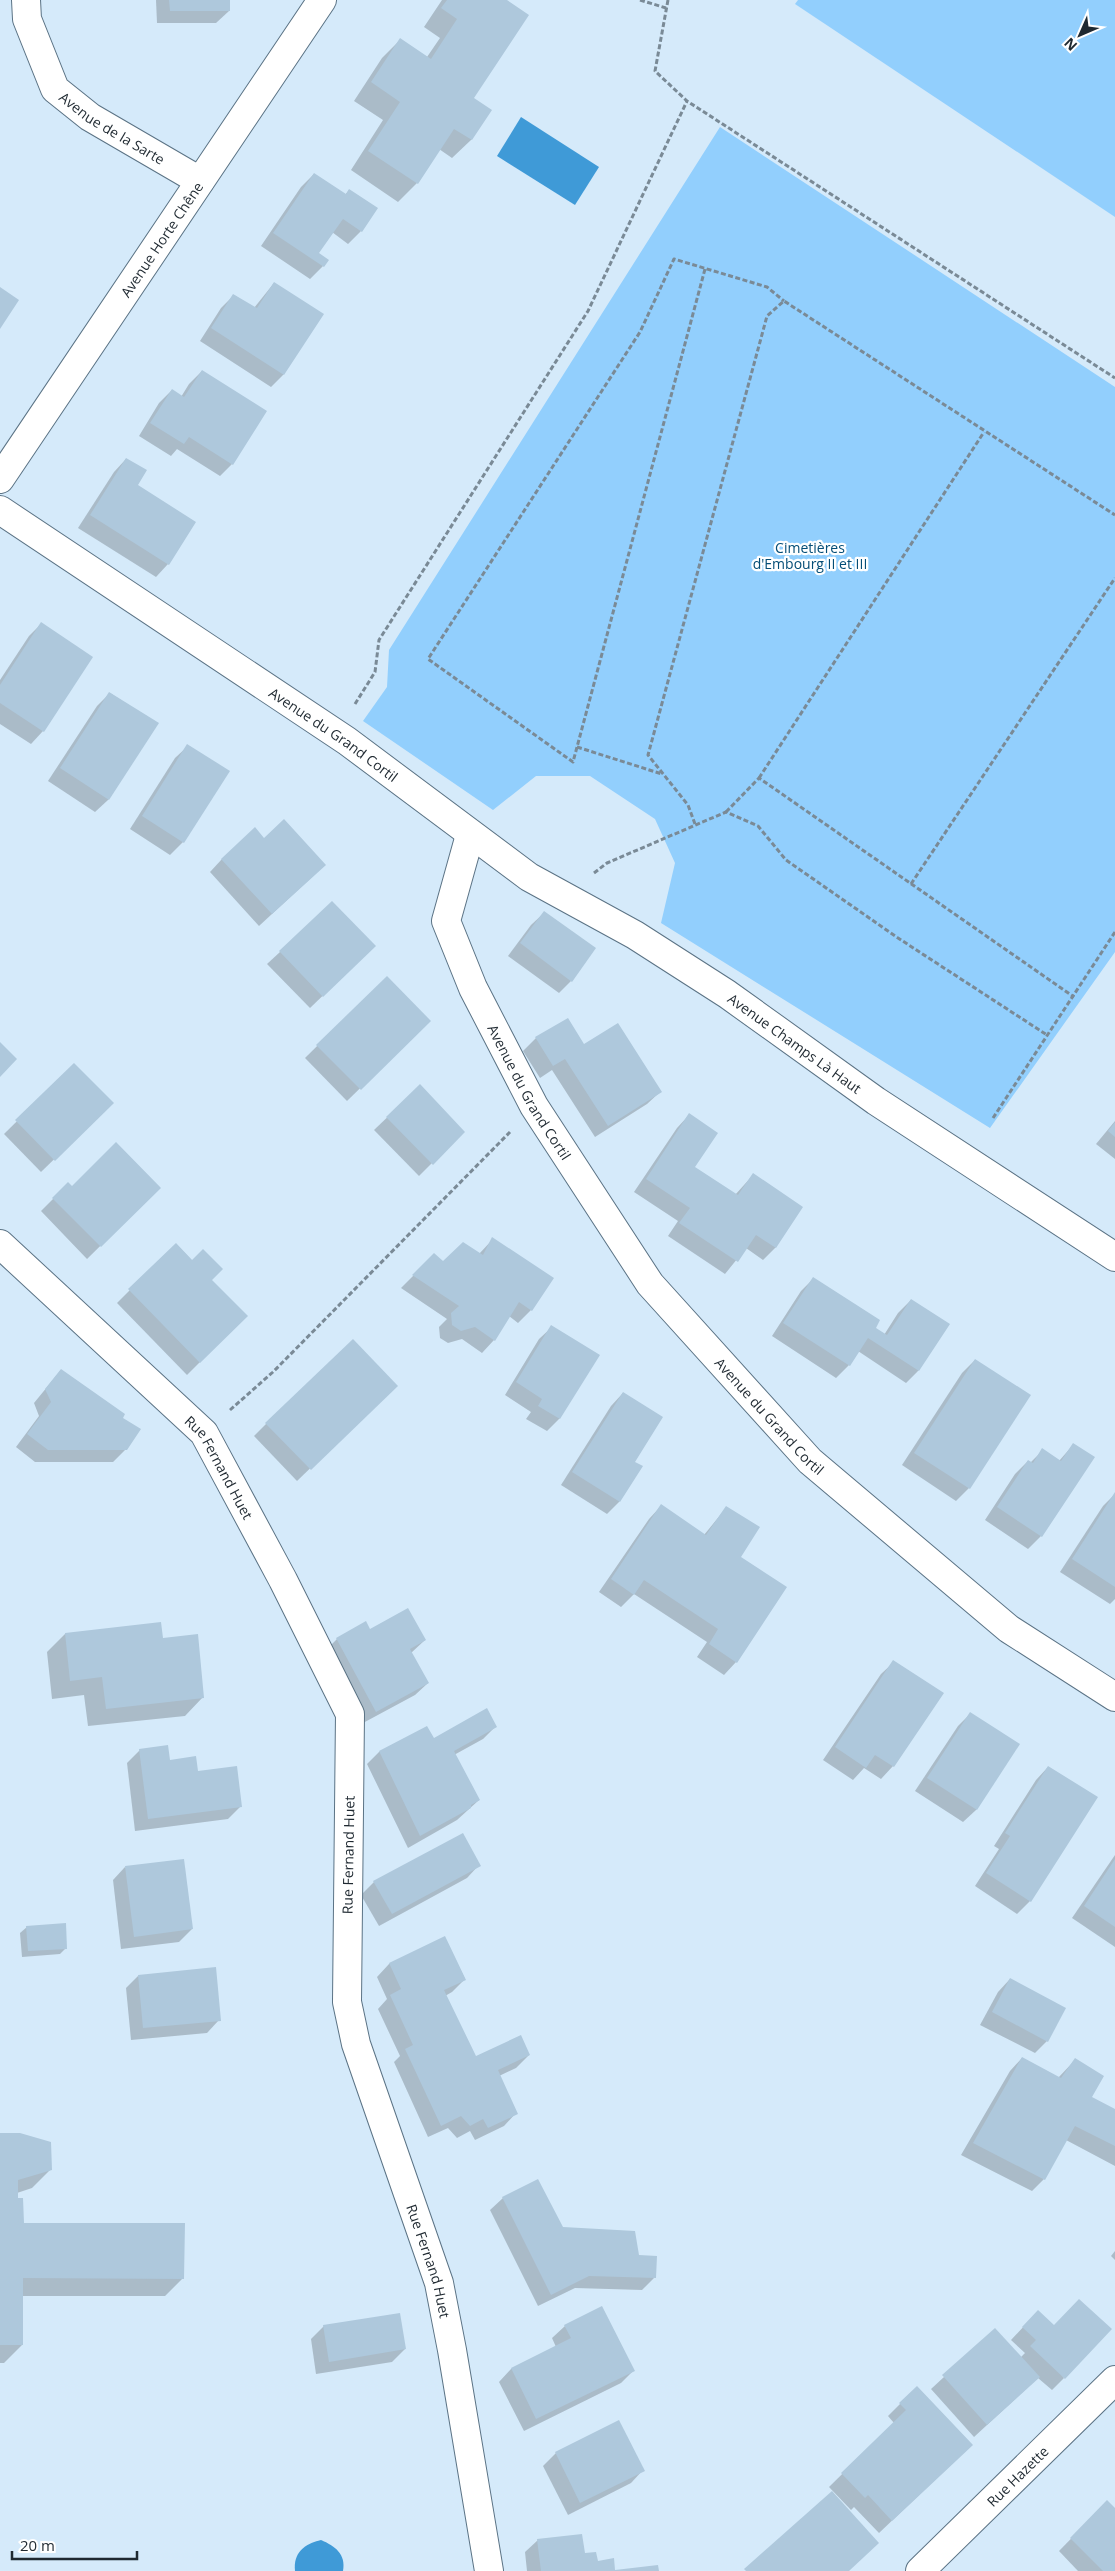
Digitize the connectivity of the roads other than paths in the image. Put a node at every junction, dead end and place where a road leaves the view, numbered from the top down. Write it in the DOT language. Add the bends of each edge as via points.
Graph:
graph roads {
  1 [pos="26,0"];
  2 [pos="322,0"];
  3 [pos="200,181"];
  4 [pos="0,479"];
  5 [pos="0,510"];
  6 [pos="470,835"];
  7 [pos="0,1244"];
  8 [pos="1115,1257"];
  9 [pos="1115,1697"];
  10 [pos="1115,2380"];
  11 [pos="489,2571"];
  12 [pos="920,2571"];
  1 -- 3 [label="street, Avenue de la Sarte" via="27,19 55,89 90,117"];
  2 -- 3 [label="street, Avenue Horte Chêne"];
  3 -- 4 [label="street, Avenue Horte Chêne"];
  5 -- 6 [label="street, Avenue du Grand Cortil" via="337,734"];
  6 -- 8 [label="street, Avenue Champs Là Haut" via="529,877 635,936 727,994 876,1101"];
  6 -- 9 [label="street, Avenue du Grand Cortil" via="446,921 473,988 534,1106 650,1284 810,1461 1009,1629"];
  7 -- 11 [label="street, Rue Fernand Huet" via="204,1433 350,1714 347,2002 356,2044 438,2283"];
  10 -- 12 [label="street, Rue Hazette"];
}
